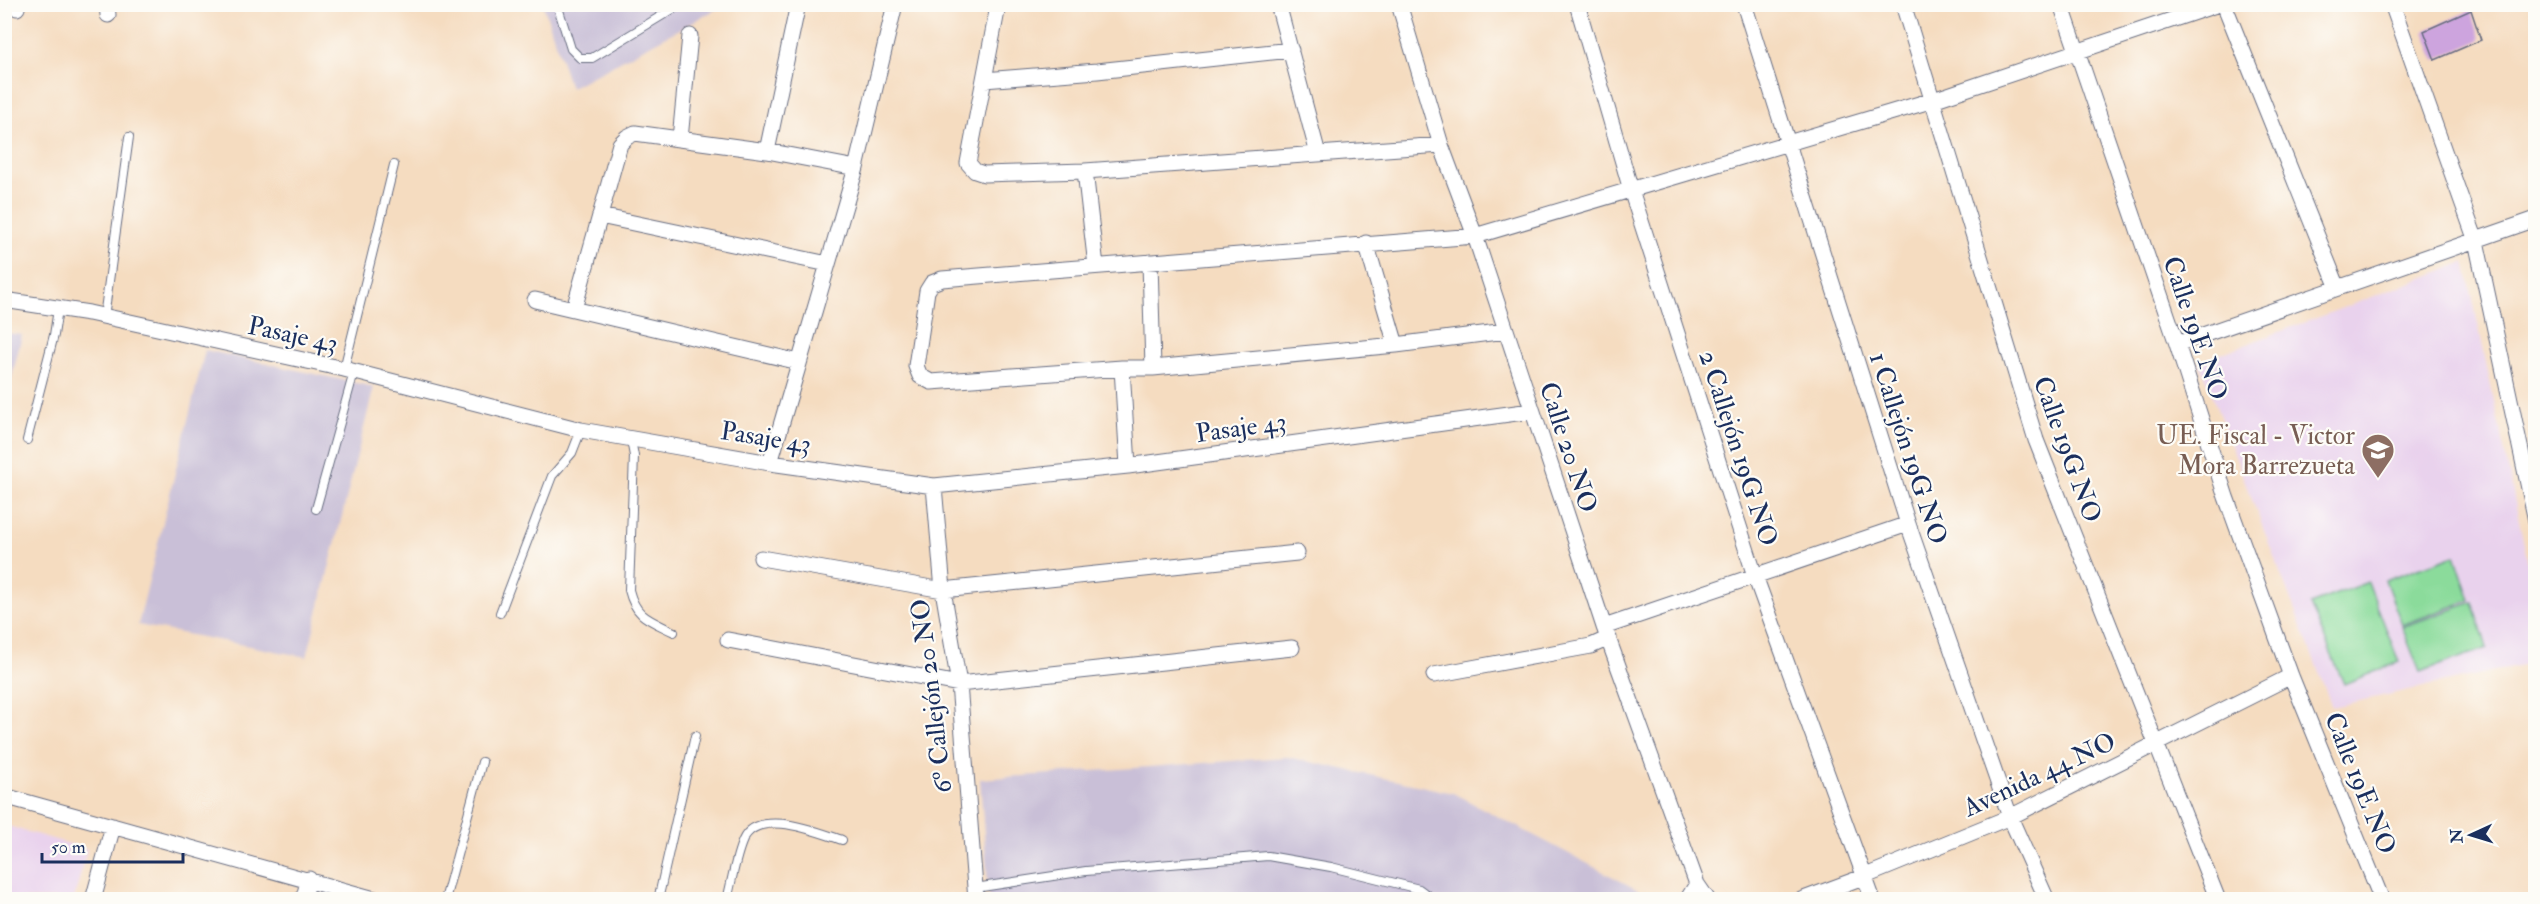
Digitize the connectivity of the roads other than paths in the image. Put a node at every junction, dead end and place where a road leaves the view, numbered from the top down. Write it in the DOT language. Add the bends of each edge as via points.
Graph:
graph roads {
  1 [pos="557,4"];
  2 [pos="681,4"];
  3 [pos="798,4"];
  4 [pos="895,4"];
  5 [pos="1278,4"];
  6 [pos="1400,4"];
  7 [pos="1577,4"];
  8 [pos="1744,4"];
  9 [pos="1902,4"];
  10 [pos="2061,4"];
  11 [pos="2219,4"];
  12 [pos="2224,4"];
  13 [pos="2392,4"];
  14 [pos="999,5"];
  15 [pos="690,36"];
  16 [pos="1291,50"];
  17 [pos="2076,53"];
  18 [pos="984,80"];
  19 [pos="1933,100"];
  20 [pos="129,137"];
  21 [pos="680,139"];
  22 [pos="1788,144"];
  23 [pos="1441,146"];
  24 [pos="766,151"];
  25 [pos="1318,154"];
  26 [pos="394,165"];
  27 [pos="856,168"];
  28 [pos="1085,171"];
  29 [pos="1631,190"];
  30 [pos="600,216"];
  31 [pos="2535,219"];
  32 [pos="1475,236"];
  33 [pos="2476,241"];
  34 [pos="1366,243"];
  35 [pos="1150,262"];
  36 [pos="828,264"];
  37 [pos="1096,266"];
  38 [pos="2338,288"];
  39 [pos="4,300"];
  40 [pos="535,300"];
  41 [pos="58,309"];
  42 [pos="574,309"];
  43 [pos="104,317"];
  44 [pos="1506,331"];
  45 [pos="2177,344"];
  46 [pos="1396,345"];
  47 [pos="799,362"];
  48 [pos="1122,368"];
  49 [pos="1153,368"];
  50 [pos="349,371"];
  51 [pos="1531,411"];
  52 [pos="581,430"];
  53 [pos="27,440"];
  54 [pos="631,440"];
  55 [pos="770,463"];
  56 [pos="1128,466"];
  57 [pos="934,486"];
  58 [pos="316,508"];
  59 [pos="2535,521"];
  60 [pos="1908,524"];
  61 [pos="1297,553"];
  62 [pos="761,558"];
  63 [pos="1755,576"];
  64 [pos="943,590"];
  65 [pos="500,613"];
  66 [pos="674,632"];
  67 [pos="1606,633"];
  68 [pos="728,640"];
  69 [pos="1292,648"];
  70 [pos="1434,675"];
  71 [pos="2291,676"];
  72 [pos="958,684"];
  73 [pos="694,736"];
  74 [pos="2155,745"];
  75 [pos="482,762"];
  76 [pos="4,796"];
  77 [pos="2010,817"];
  78 [pos="113,826"];
  79 [pos="843,840"];
  80 [pos="1863,877"];
  81 [pos="309,879"];
  82 [pos="1697,884"];
  83 [pos="975,894"];
  84 [pos="93,900"];
  85 [pos="303,900"];
  86 [pos="378,900"];
  87 [pos="445,900"];
  88 [pos="658,900"];
  89 [pos="728,900"];
  90 [pos="1434,900"];
  91 [pos="1687,900"];
  92 [pos="1708,900"];
  93 [pos="1801,900"];
  94 [pos="1873,900"];
  95 [pos="2047,900"];
  96 [pos="2218,900"];
  97 [pos="2382,900"];
  1 -- 2 [label="lane" via="571,49 580,58 592,58"];
  3 -- 24 [label="street"];
  4 -- 27 [label="street"];
  5 -- 16 [label="street"];
  6 -- 23 [label="street, Calle 20 NO"];
  7 -- 29 [label="street, 2 Callejón 19G NO"];
  8 -- 22 [label="street, 1 Callejón 19G NO"];
  9 -- 19 [label="street, Calle 19G NO"];
  10 -- 17 [label="street, Calle 19E NO"];
  11 -- 17 [label="street"];
  12 -- 38 [label="street"];
  13 -- 33 [label="street"];
  14 -- 18 [label="street"];
  15 -- 21 [label="street"];
  16 -- 18 [label="street"];
  16 -- 25 [label="street"];
  17 -- 19 [label="street"];
  17 -- 45 [label="street, Calle 19E NO"];
  18 -- 28 [label="street" via="968,162 975,171"];
  19 -- 22 [label="street"];
  19 -- 74 [label="street, Calle 19G NO" via="2036,440"];
  20 -- 43 [label="lane"];
  21 -- 24 [label="street"];
  21 -- 30 [label="street" via="635,133 627,137 620,144"];
  22 -- 29 [label="street"];
  22 -- 60 [label="street, 1 Callejón 19G NO"];
  23 -- 25 [label="street"];
  23 -- 32 [label="street, Calle 20 NO"];
  24 -- 27 [label="street"];
  25 -- 28 [label="street"];
  26 -- 50 [label="lane"];
  27 -- 36 [label="street"];
  28 -- 37 [label="street"];
  29 -- 32 [label="street"];
  29 -- 63 [label="street, 2 Callejón 19G NO"];
  30 -- 36 [label="street"];
  30 -- 42 [label="street"];
  31 -- 33 [label="street"];
  32 -- 34 [label="street"];
  32 -- 44 [label="street, Calle 20 NO"];
  33 -- 38 [label="street"];
  33 -- 59 [label="street"];
  34 -- 35 [label="street"];
  34 -- 46 [label="street"];
  35 -- 37 [label="street"];
  35 -- 49 [label="street"];
  36 -- 47 [label="street"];
  37 -- 48 [label="street" via="932,283 927,291 916,366 920,376 931,382"];
  38 -- 45 [label="street"];
  39 -- 41 [label="street, Pasaje 43"];
  40 -- 42 [label="street"];
  41 -- 43 [label="street, Pasaje 43"];
  41 -- 53 [label="lane"];
  42 -- 47 [label="street"];
  43 -- 50 [label="street, Pasaje 43"];
  44 -- 46 [label="street"];
  44 -- 51 [label="street, Calle 20 NO"];
  45 -- 71 [label="street, Calle 19E NO" via="2226,497"];
  46 -- 49 [label="street"];
  47 -- 55 [label="street"];
  48 -- 49 [label="street"];
  48 -- 56 [label="street"];
  50 -- 52 [label="street, Pasaje 43"];
  50 -- 58 [label="lane"];
  51 -- 56 [label="street, Pasaje 43"];
  51 -- 67 [label="street, Calle 20 NO"];
  52 -- 54 [label="street, Pasaje 43"];
  52 -- 65 [label="lane" via="572,453 552,476"];
  54 -- 55 [label="street, Pasaje 43"];
  54 -- 66 [label="lane" via="634,456 629,590 633,606 643,616"];
  55 -- 57 [label="street, Pasaje 43"];
  56 -- 57 [label="street, Pasaje 43"];
  57 -- 64 [label="street, 6º Callejón 20 NO"];
  60 -- 63 [label="street"];
  60 -- 77 [label="street, 1 Callejón 19G NO"];
  61 -- 64 [label="street"];
  62 -- 64 [label="street"];
  63 -- 67 [label="street"];
  63 -- 80 [label="street, 2 Callejón 19G NO"];
  64 -- 72 [label="street, 6º Callejón 20 NO"];
  67 -- 70 [label="street" via="1591,646"];
  67 -- 82 [label="street, Calle 20 NO"];
  68 -- 72 [label="street"];
  69 -- 72 [label="street"];
  71 -- 74 [label="street, Avenida 44 NO"];
  71 -- 97 [label="street, Calle 19E NO"];
  72 -- 83 [label="street, 6º Callejón 20 NO"];
  73 -- 88 [label="lane"];
  74 -- 77 [label="street, Avenida 44 NO"];
  74 -- 96 [label="street, Calle 19G NO"];
  75 -- 87 [label="lane"];
  76 -- 78 [label="street"];
  77 -- 80 [label="street, Avenida 44 NO"];
  77 -- 95 [label="street, 1 Callejón 19G NO"];
  78 -- 81 [label="street"];
  78 -- 84 [label="street"];
  79 -- 89 [label="lane" via="772,822 758,826 744,838"];
  80 -- 93 [label="street, Avenida 44 NO"];
  80 -- 94 [label="street, 2 Callejón 19G NO"];
  81 -- 85 [label="street"];
  81 -- 86 [label="street"];
  82 -- 91 [label="street"];
  82 -- 92 [label="street, Calle 20 NO"];
  83 -- 90 [label="lane" via="1086,871 1268,856 1419,889"];
}
